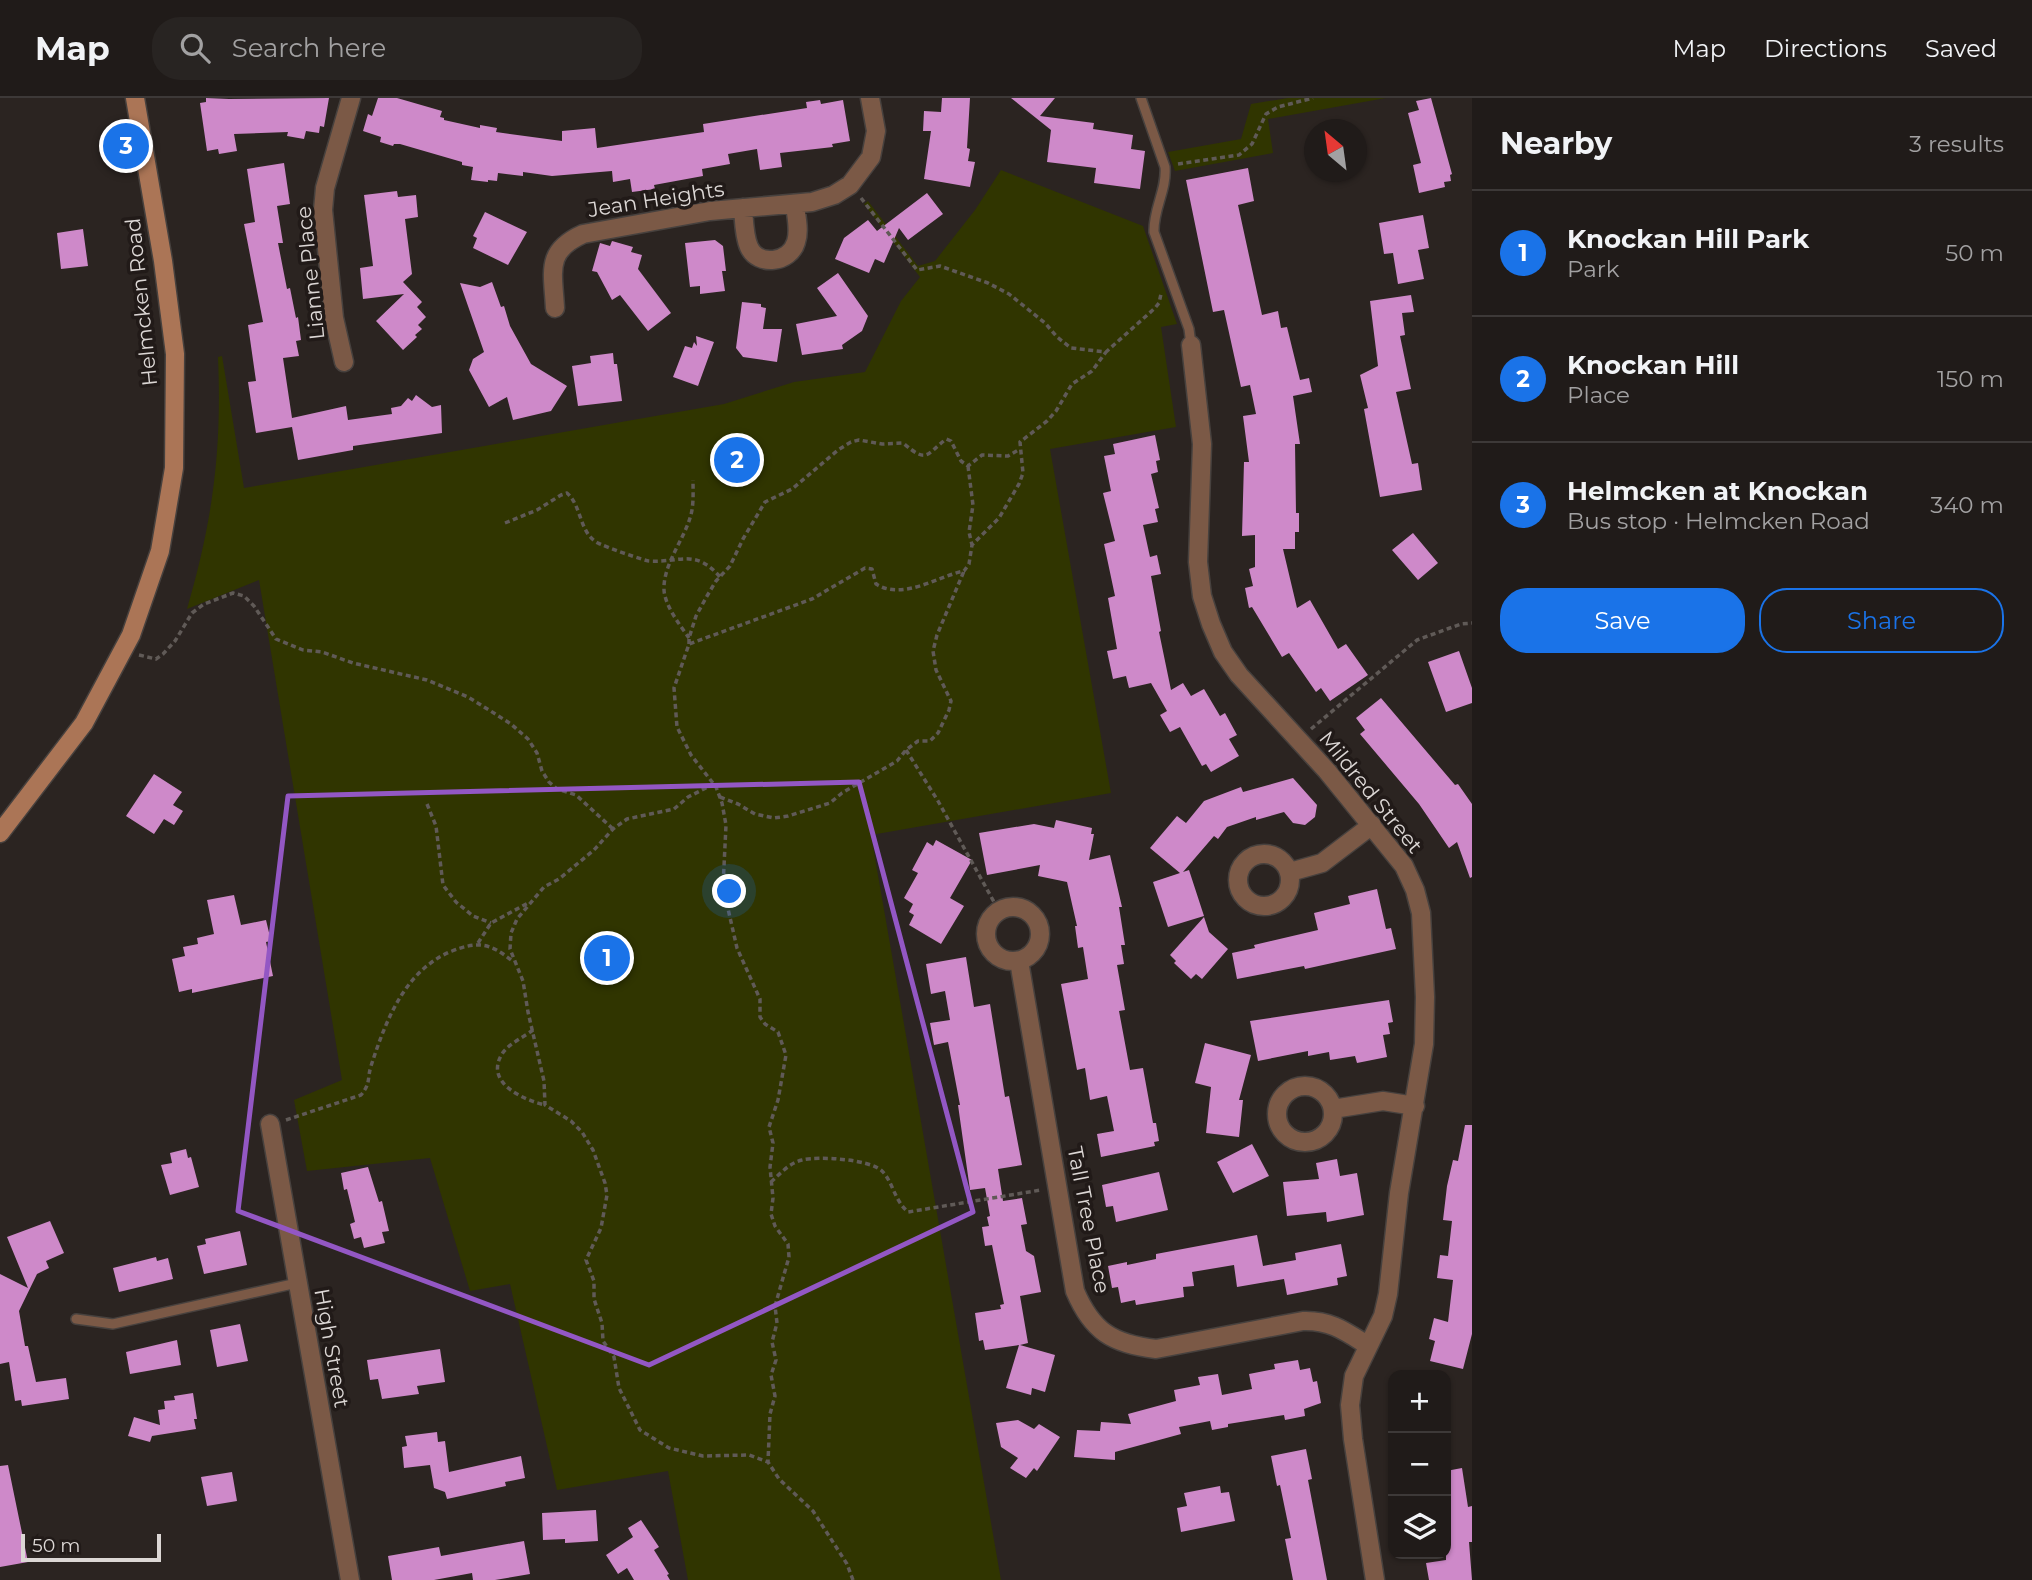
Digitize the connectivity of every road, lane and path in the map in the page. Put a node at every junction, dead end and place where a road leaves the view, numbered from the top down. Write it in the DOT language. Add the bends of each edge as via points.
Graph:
graph roads {
  1 [pos="135,98"];
  2 [pos="351,98"];
  3 [pos="870,98"];
  4 [pos="1141,98"];
  5 [pos="1313,98"];
  6 [pos="1186,161"];
  7 [pos="850,184"];
  8 [pos="795,204"];
  9 [pos="743,208"];
  10 [pos="1171,280"];
  11 [pos="555,309"];
  12 [pos="1191,345"];
  13 [pos="1106,352"];
  14 [pos="344,362"];
  15 [pos="1020,449"];
  16 [pos="968,466"];
  17 [pos="693,481"];
  18 [pos="505,523"];
  19 [pos="972,545"];
  20 [pos="673,559"];
  21 [pos="964,570"];
  22 [pos="720,578"];
  23 [pos="1472,623"];
  24 [pos="689,638"];
  25 [pos="689,644"];
  26 [pos="124,651"];
  27 [pos="1298,739"];
  28 [pos="906,750"];
  29 [pos="714,784"];
  30 [pos="720,797"];
  31 [pos="427,804"];
  32 [pos="1373,825"];
  33 [pos="613,829"];
  34 [pos="0,833"];
  35 [pos="1290,872"];
  36 [pos="530,902"];
  37 [pos="999,911"];
  38 [pos="491,923"];
  39 [pos="478,943"];
  40 [pos="513,961"];
  41 [pos="1019,961"];
  42 [pos="534,1030"];
  43 [pos="545,1105"];
  44 [pos="1415,1106"];
  45 [pos="1333,1109"];
  46 [pos="270,1124"];
  47 [pos="771,1182"];
  48 [pos="1019,1194"];
  49 [pos="297,1283"];
  50 [pos="76,1319"];
  51 [pos="1367,1345"];
  52 [pos="768,1462"];
  53 [pos="350,1580"];
  54 [pos="853,1580"];
  55 [pos="1375,1580"];
  1 -- 26 [label="main road, Helmcken Road" via="175,354 174,468 160,551"];
  2 -- 14 [label="street, Lianne Place" via="323,210 334,318"];
  3 -- 7 [label="street" via="876,131 871,157"];
  4 -- 10 [label="lane" via="1165,167 1154,232"];
  5 -- 6 [label="path" via="1271,110 1252,144 1239,155"];
  7 -- 8 [label="street" via="834,195"];
  7 -- 13 [label="path" via="917,270 940,266 988,283 1009,294 1071,348"];
  8 -- 9 [label="street"];
  8 -- 9 [label="street" via="797,241 793,250 774,261 748,247"];
  9 -- 11 [label="street, Jean Heights" via="583,234 566,242 555,255"];
  10 -- 12 [label="lane"];
  10 -- 13 [label="path" via="1164,284 1155,308"];
  12 -- 27 [label="street, Mildred Street" via="1202,444 1198,562 1202,596 1223,652"];
  13 -- 15 [label="path" via="1092,371 1072,384 1047,421 1024,437"];
  15 -- 16 [label="path" via="1008,456 982,455"];
  15 -- 19 [label="path" via="1023,473 1018,484 999,518"];
  16 -- 19 [label="path"];
  16 -- 22 [label="path" via="946,439 925,456 903,443 851,442 792,489 765,502"];
  17 -- 20 [label="path" via="690,520"];
  18 -- 20 [label="path" via="567,493 575,499 589,536 598,543 648,561"];
  19 -- 21 [label="path"];
  20 -- 22 [label="path" via="699,561"];
  20 -- 24 [label="path" via="664,591"];
  21 -- 25 [label="path" via="934,583 897,589 883,588 876,583 872,569 865,568 812,598"];
  21 -- 28 [label="path" via="933,651 950,710 939,733"];
  22 -- 24 [label="path" via="696,616"];
  23 -- 27 [label="path" via="1418,640"];
  24 -- 25 [label="path"];
  25 -- 29 [label="path" via="674,688 677,727 691,755"];
  26 -- 33 [label="path" via="156,659 204,604 233,593 244,596 276,639 303,650 427,680 500,717 528,739 549,782 576,795"];
  26 -- 34 [label="main road, Helmcken Road" via="84,723"];
  27 -- 32 [label="street, Mildred Street"];
  28 -- 30 [label="path" via="897,761 831,803 788,816 755,814"];
  28 -- 37 [label="path"];
  29 -- 30 [label="path"];
  29 -- 33 [label="path" via="674,809 627,819"];
  30 -- 47 [label="path" via="726,825 723,887 737,948 760,999 760,1017 778,1032 786,1055 769,1126"];
  31 -- 38 [label="path" via="436,826 443,885 473,916"];
  32 -- 35 [label="street" via="1322,863"];
  32 -- 44 [label="street, Mildred Street" via="1404,866 1421,913 1424,1044"];
  33 -- 36 [label="path"];
  36 -- 38 [label="path"];
  36 -- 40 [label="path" via="511,933"];
  37 -- 41 [label="street" via="986,928 990,950 998,958"];
  37 -- 41 [label="street" via="1022,908 1039,924 1037,947"];
  38 -- 39 [label="path"];
  39 -- 40 [label="path" via="498,949"];
  39 -- 46 [label="path" via="445,954 411,979 386,1025 370,1069 369,1086 361,1095"];
  40 -- 42 [label="path"];
  41 -- 51 [label="street, Tall Tree Place" via="1075,1291 1085,1314 1113,1338 1156,1349 1303,1321 1335,1326"];
  42 -- 43 [label="path"];
  42 -- 43 [label="path" via="502,1052 499,1072 503,1085"];
  43 -- 52 [label="path" via="582,1132 605,1183 601,1228 586,1260 603,1340 614,1357 619,1388 640,1430 669,1448 703,1456 749,1455"];
  44 -- 45 [label="street" via="1383,1101"];
  44 -- 51 [label="street, Mildred Street" via="1388,1294 1383,1316"];
  46 -- 49 [label="street, High Street"];
  47 -- 48 [label="path" via="803,1160 856,1160 880,1169 908,1212"];
  47 -- 52 [label="path" via="771,1214 788,1244 789,1257 775,1306 772,1342 776,1360 771,1375 775,1396"];
  49 -- 50 [label="lane" via="113,1324"];
  49 -- 53 [label="street, High Street"];
  51 -- 55 [label="street, Mildred Street" via="1354,1376 1350,1405"];
  52 -- 54 [label="path" via="813,1511"];
}
